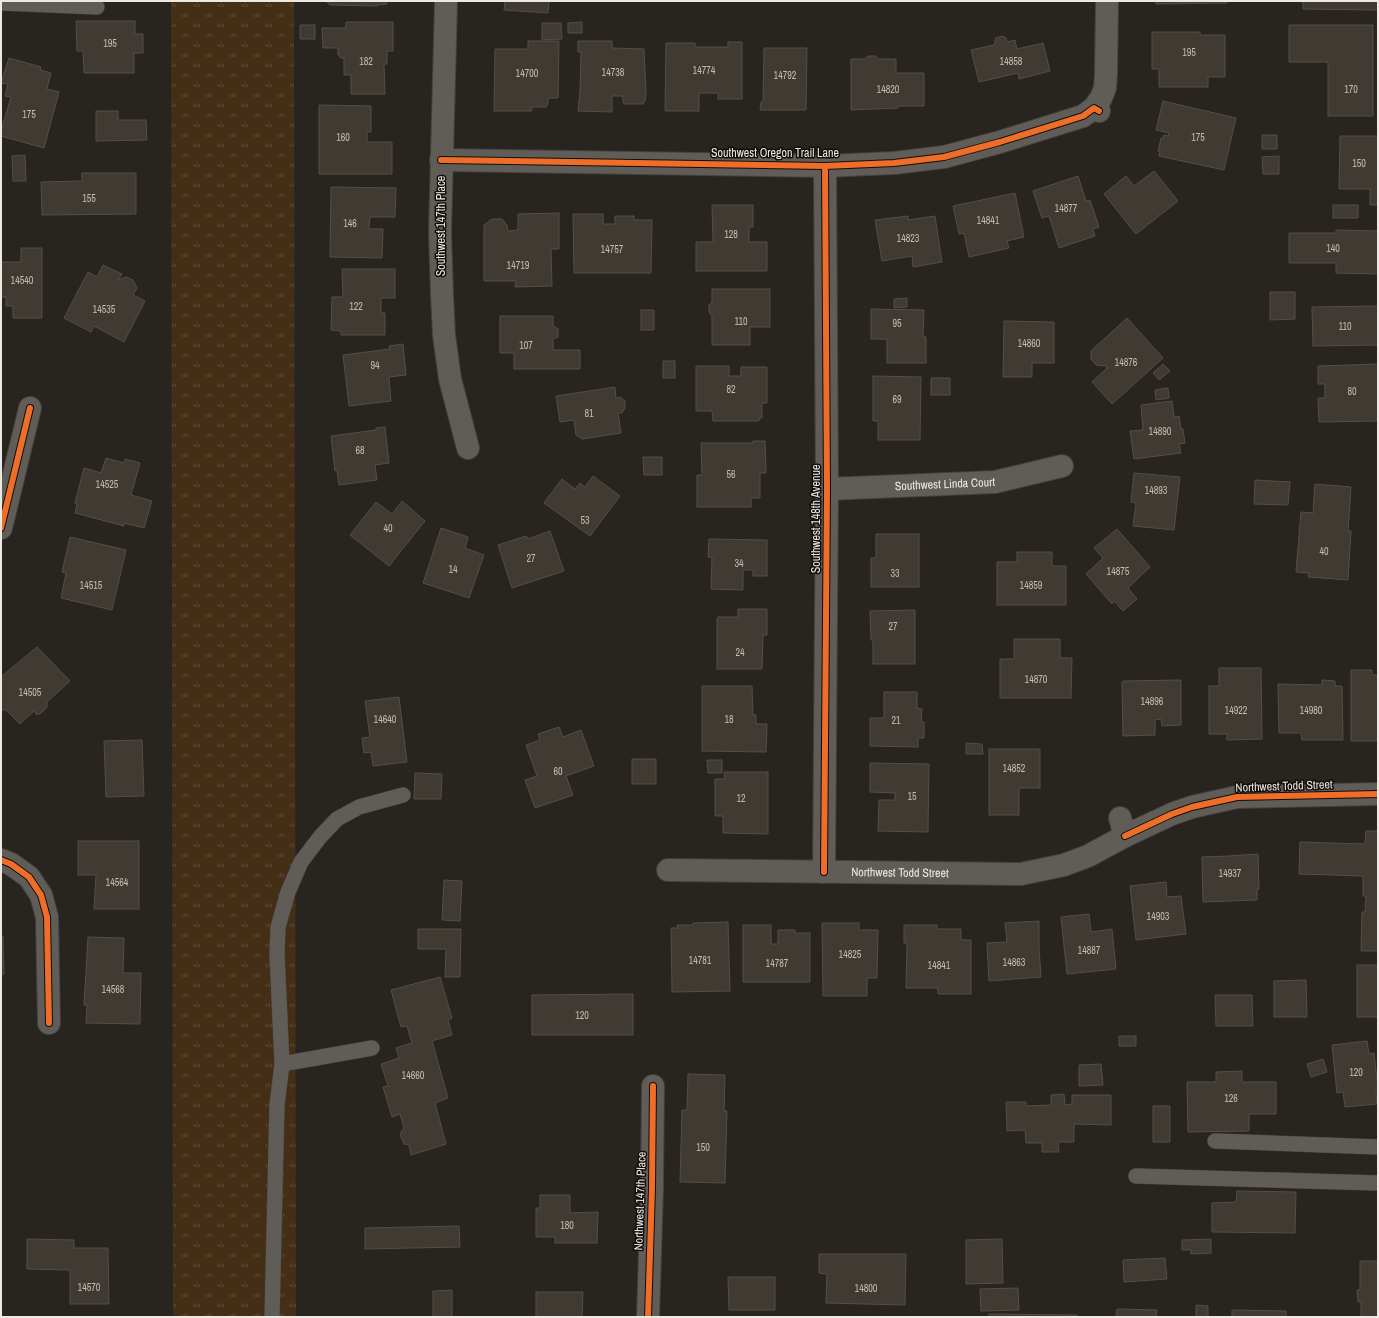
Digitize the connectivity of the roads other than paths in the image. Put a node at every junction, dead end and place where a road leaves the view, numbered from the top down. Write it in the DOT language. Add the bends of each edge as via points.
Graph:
graph roads {
  1 [pos="446,1"];
  2 [pos="1107,1"];
  3 [pos="1,3"];
  4 [pos="97,7"];
  5 [pos="442,160"];
  6 [pos="825,166"];
  7 [pos="30,408"];
  8 [pos="468,448"];
  9 [pos="1062,466"];
  10 [pos="827,489"];
  11 [pos="1,528"];
  12 [pos="1378,794"];
  13 [pos="403,795"];
  14 [pos="1,860"];
  15 [pos="668,870"];
  16 [pos="824,872"];
  17 [pos="49,1023"];
  18 [pos="372,1048"];
  19 [pos="282,1064"];
  20 [pos="654,1086"];
  21 [pos="1215,1141"];
  22 [pos="1378,1147"];
  23 [pos="1136,1176"];
  24 [pos="1378,1183"];
  25 [pos="272,1317"];
  26 [pos="648,1317"];
  1 -- 5 [label="street, Southwest 147th Place"];
  2 -- 6 [label="street, Southwest Oregon Trail Lane" via="1105,88 1097,109 1060,124 944,157 894,163"];
  3 -- 4 [label="lane"];
  5 -- 6 [label="street, Southwest Oregon Trail Lane"];
  5 -- 8 [label="street, Southwest 147th Place" via="440,232 444,335 450,379"];
  6 -- 10 [label="street, Southwest 148th Avenue"];
  7 -- 11 [label="street"];
  9 -- 10 [label="street, Southwest Linda Court" via="995,482"];
  10 -- 16 [label="street, Southwest 148th Avenue"];
  12 -- 16 [label="street, Northwest Todd Street" via="1237,797 1192,807 1122,827 1088,856 1064,865 1021,874"];
  13 -- 19 [label="lane" via="359,807 337,819 301,862 288,892 278,927"];
  14 -- 17 [label="street" via="28,877 41,895 47,917"];
  15 -- 16 [label="street, Northwest Todd Street"];
  18 -- 19 [label="lane"];
  19 -- 25 [label="lane" via="277,1105"];
  20 -- 26 [label="street, Northwest 147th Place"];
  21 -- 22 [label="lane"];
  23 -- 24 [label="lane"];
}
